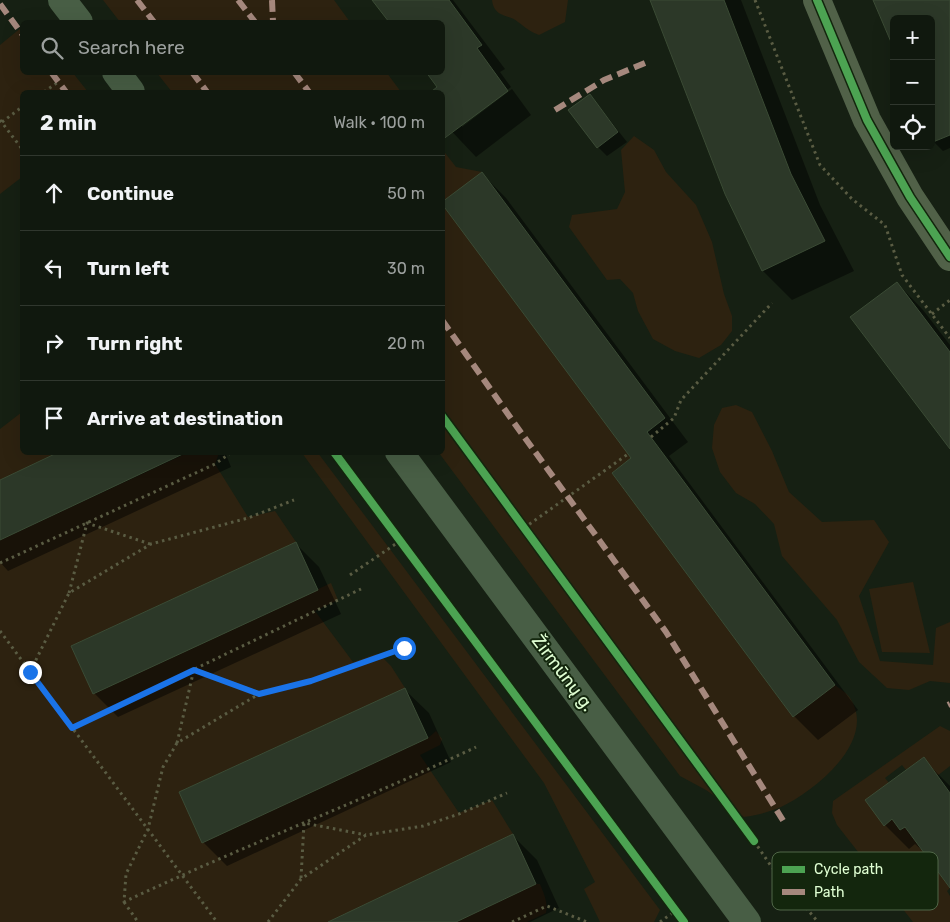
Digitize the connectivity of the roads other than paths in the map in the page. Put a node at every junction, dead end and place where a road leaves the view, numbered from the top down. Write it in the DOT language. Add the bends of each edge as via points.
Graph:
graph roads {
  1 [pos="62,0"];
  2 [pos="817,0"];
  3 [pos="77,20"];
  4 [pos="118,75"];
  5 [pos="130,90"];
  6 [pos="950,257"];
  7 [pos="401,455"];
  8 [pos="727,893"];
  9 [pos="747,922"];
  10 [pos="753,922"];
  1 -- 3 [label="main road"];
  2 -- 6 [label="street" via="867,120 910,197"];
  4 -- 5 [label="main road"];
  7 -- 8 [label="main road, Žirmūnų g."];
  8 -- 9 [label="main road, Žirmūnų g."];
  8 -- 10 [label="main road, Žirmūnų g."];
}
